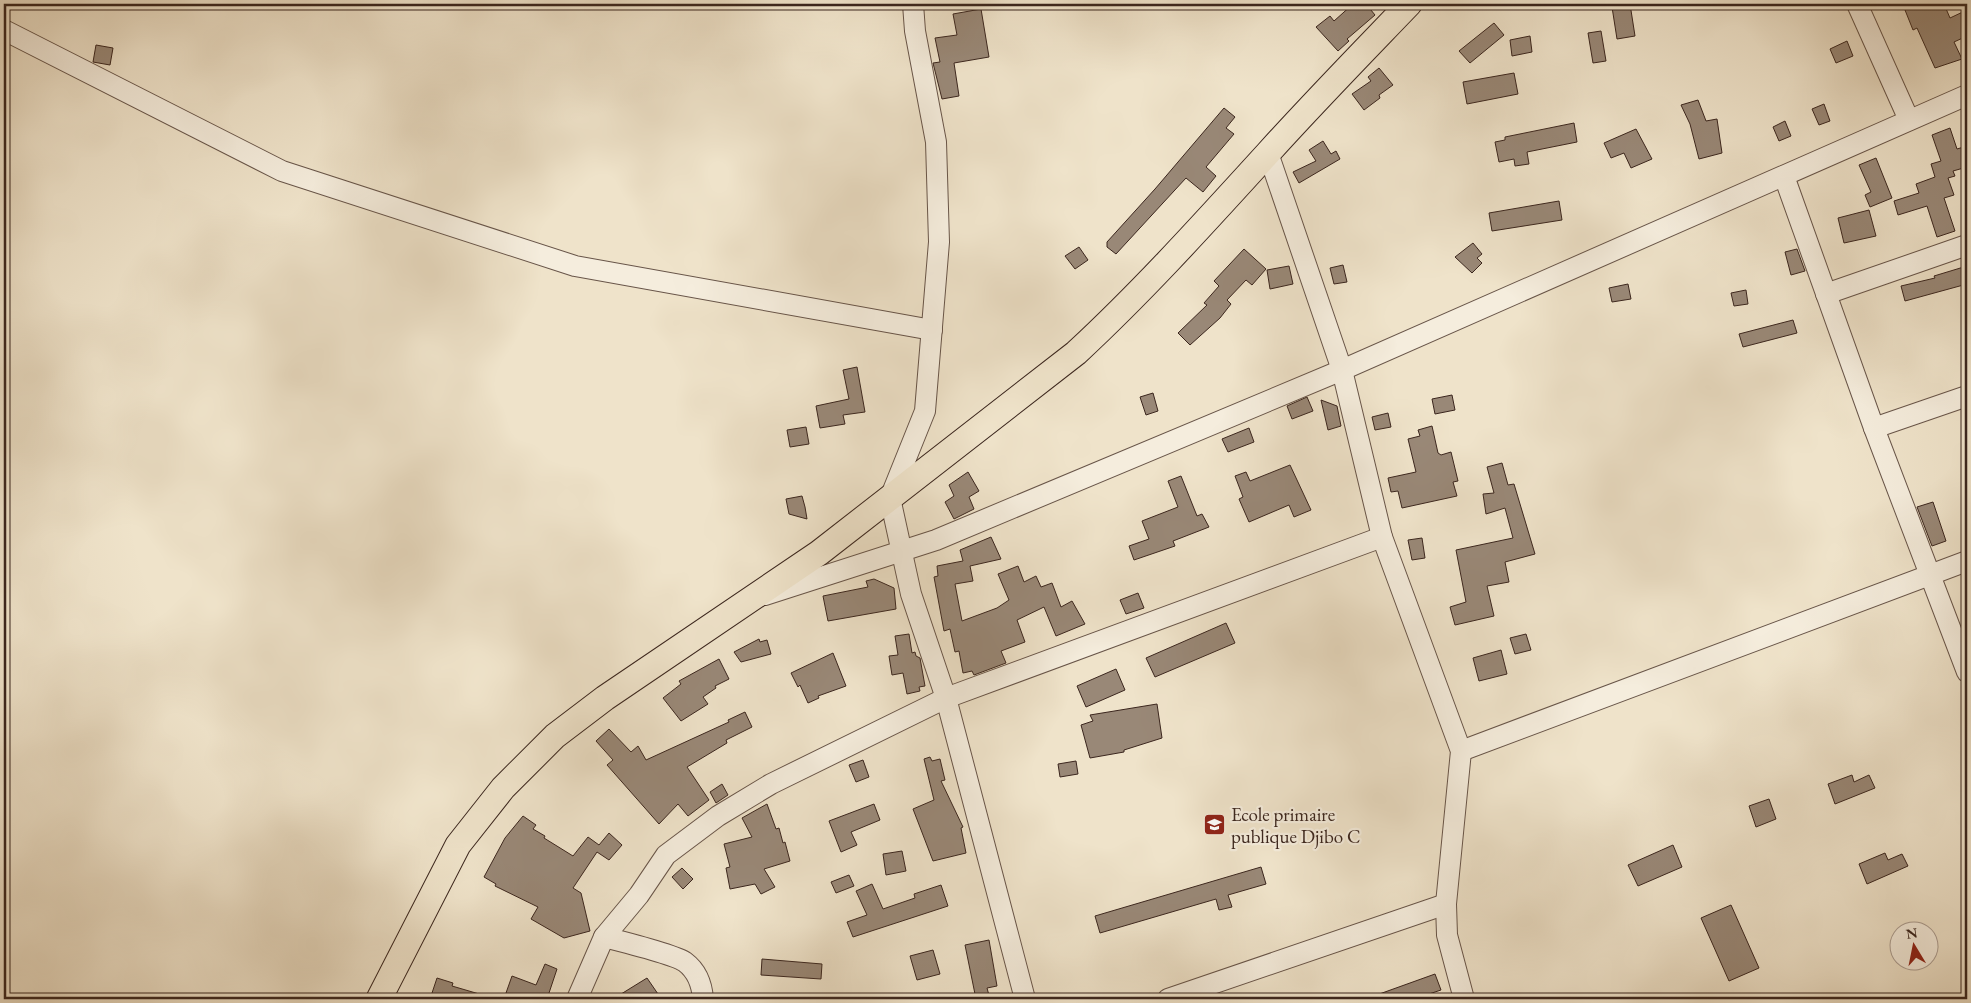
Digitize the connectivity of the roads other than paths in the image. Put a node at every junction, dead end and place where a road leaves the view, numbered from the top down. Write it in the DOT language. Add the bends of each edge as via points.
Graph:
graph roads {
  1 [pos="913,4"];
  2 [pos="1409,4"];
  3 [pos="1857,4"];
  4 [pos="4,30"];
  5 [pos="1967,95"];
  6 [pos="1910,120"];
  7 [pos="1268,153"];
  8 [pos="1784,176"];
  9 [pos="1967,245"];
  10 [pos="1826,294"];
  11 [pos="932,330"];
  12 [pos="1342,370"];
  13 [pos="1967,396"];
  14 [pos="1874,428"];
  15 [pos="890,498"];
  16 [pos="1382,536"];
  17 [pos="901,551"];
  18 [pos="1967,561"];
  19 [pos="1931,573"];
  20 [pos="754,599"];
  21 [pos="1967,672"];
  22 [pos="946,698"];
  23 [pos="1461,751"];
  24 [pos="1446,904"];
  25 [pos="604,937"];
  26 [pos="379,999"];
  27 [pos="577,999"];
  28 [pos="702,999"];
  29 [pos="1025,999"];
  30 [pos="1168,999"];
  31 [pos="1464,999"];
  1 -- 11 [label="street" via="936,142 939,242"];
  2 -- 7 [label="main road"];
  3 -- 6 [label="street"];
  4 -- 11 [label="street" via="282,171 565,263"];
  5 -- 6 [label="street"];
  6 -- 8 [label="street"];
  7 -- 12 [label="street"];
  7 -- 15 [label="main road" via="1233,194 1076,353"];
  8 -- 10 [label="street"];
  8 -- 12 [label="street"];
  9 -- 10 [label="street"];
  10 -- 14 [label="street"];
  11 -- 15 [label="street" via="925,411"];
  12 -- 16 [label="street"];
  12 -- 17 [label="street" via="945,536"];
  13 -- 14 [label="street"];
  14 -- 19 [label="street"];
  15 -- 17 [label="street"];
  15 -- 20 [label="main road"];
  16 -- 22 [label="street"];
  16 -- 23 [label="street"];
  17 -- 20 [label="street"];
  17 -- 22 [label="street" via="911,594"];
  18 -- 19 [label="street"];
  19 -- 21 [label="street"];
  19 -- 23 [label="street"];
  20 -- 26 [label="main road" via="605,698 555,736 503,788 458,845"];
  22 -- 25 [label="street" via="771,784 718,816 666,855 639,895"];
  22 -- 29 [label="street"];
  23 -- 24 [label="street"];
  24 -- 30 [label="street"];
  24 -- 31 [label="street" via="1446,935"];
  25 -- 27 [label="street"];
  25 -- 28 [label="street" via="684,961 702,987"];
}
